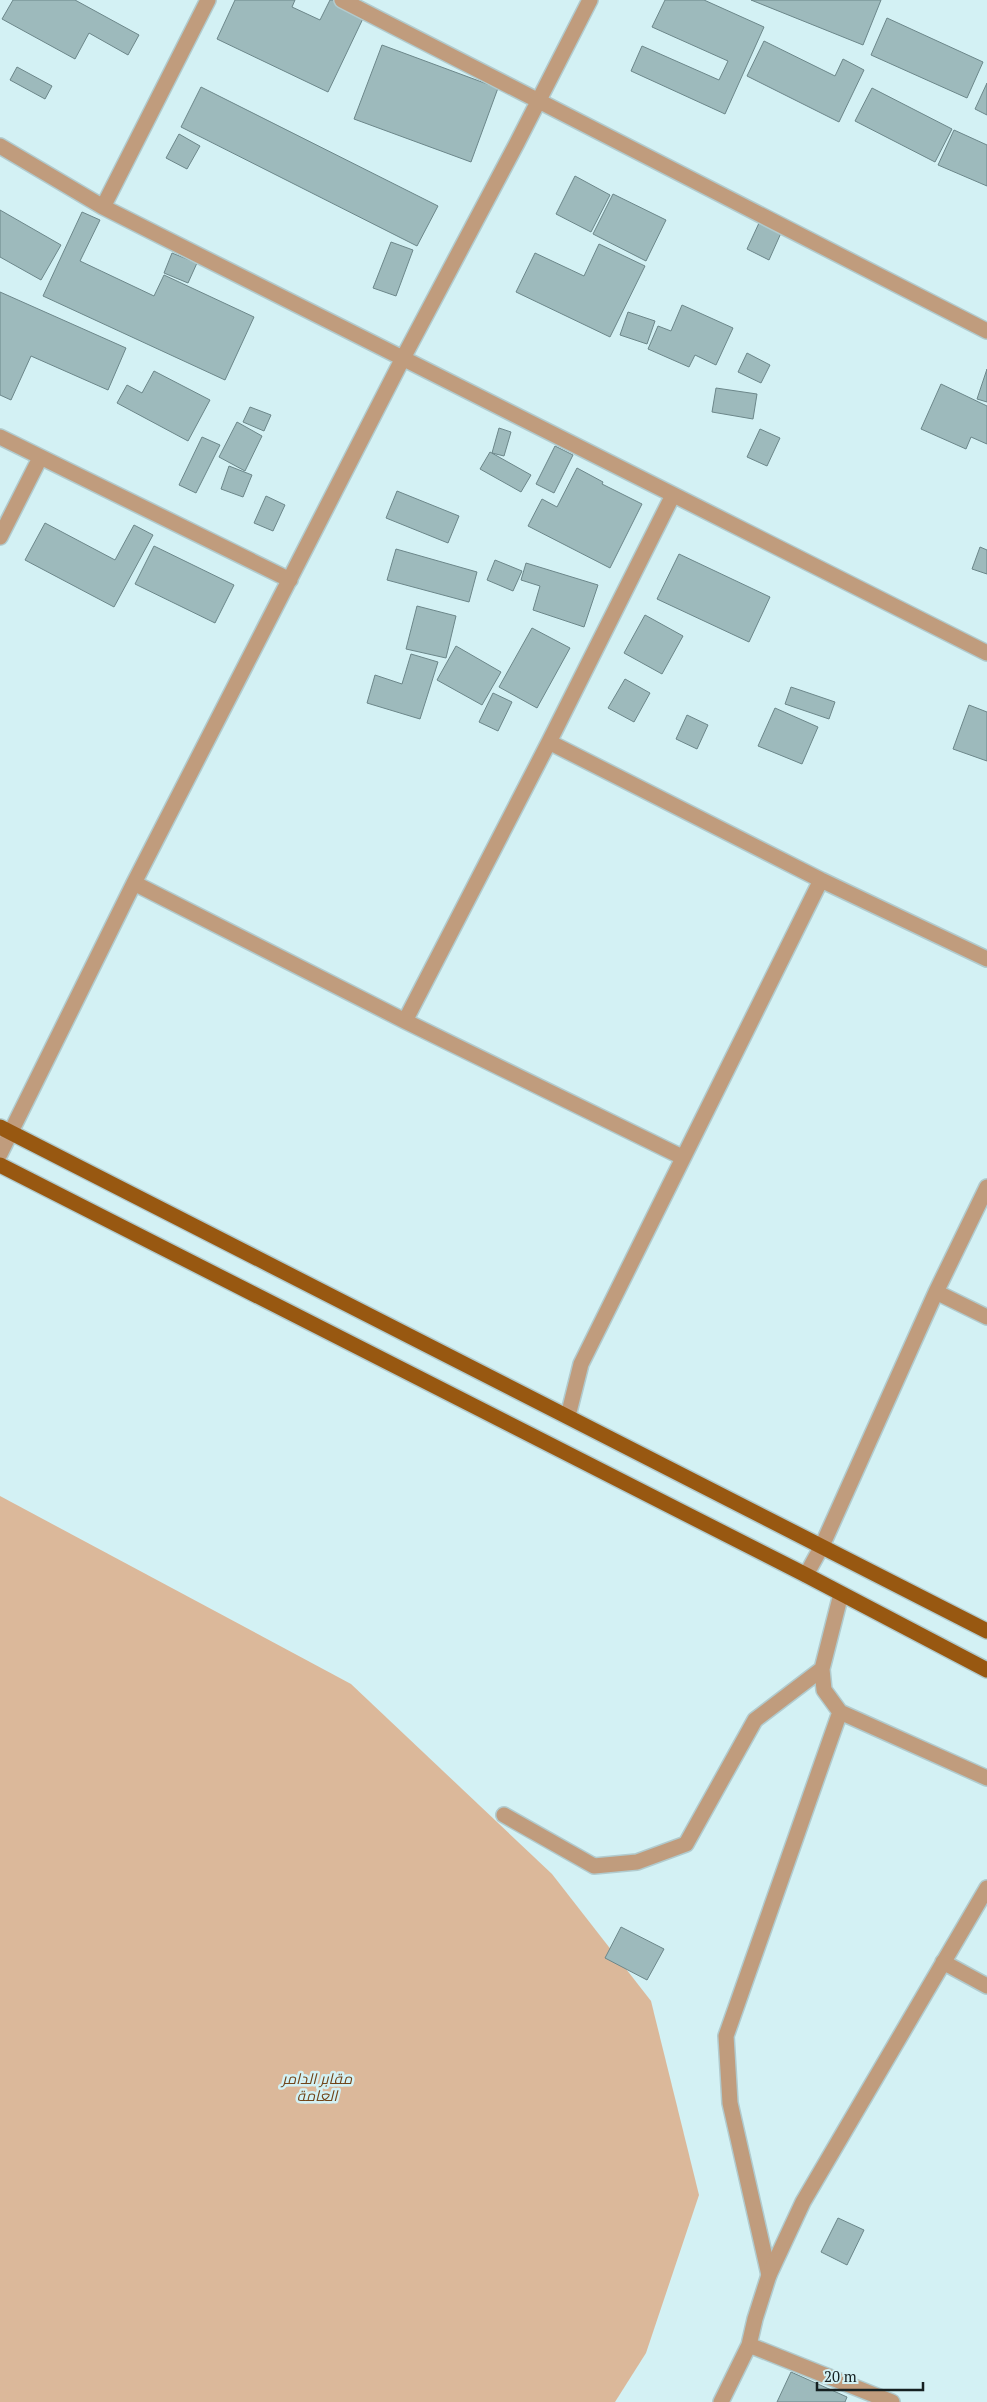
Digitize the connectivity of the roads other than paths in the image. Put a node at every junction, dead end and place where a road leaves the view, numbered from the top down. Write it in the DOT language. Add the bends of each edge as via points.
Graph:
graph roads {
  1 [pos="208,0"];
  2 [pos="342,0"];
  3 [pos="590,0"];
  4 [pos="538,100"];
  5 [pos="0,146"];
  6 [pos="103,207"];
  7 [pos="987,331"];
  8 [pos="402,360"];
  9 [pos="0,437"];
  10 [pos="40,458"];
  11 [pos="672,495"];
  12 [pos="0,537"];
  13 [pos="290,580"];
  14 [pos="987,653"];
  15 [pos="549,742"];
  16 [pos="821,880"];
  17 [pos="134,883"];
  18 [pos="987,959"];
  19 [pos="405,1021"];
  20 [pos="6,1129"];
  21 [pos="0,1154"];
  22 [pos="682,1157"];
  23 [pos="0,1165"];
  24 [pos="987,1187"];
  25 [pos="936,1292"];
  26 [pos="987,1317"];
  27 [pos="568,1416"];
  28 [pos="822,1546"];
  29 [pos="806,1575"];
  30 [pos="842,1594"];
  31 [pos="987,1631"];
  32 [pos="822,1669"];
  33 [pos="987,1670"];
  34 [pos="840,1712"];
  35 [pos="987,1778"];
  36 [pos="504,1815"];
  37 [pos="987,1888"];
  38 [pos="943,1962"];
  39 [pos="987,1986"];
  40 [pos="769,2275"];
  41 [pos="749,2345"];
  42 [pos="721,2402"];
  43 [pos="892,2402"];
  1 -- 6 [label="street"];
  2 -- 4 [label="street"];
  3 -- 4 [label="street"];
  4 -- 7 [label="street"];
  4 -- 8 [label="street"];
  5 -- 6 [label="street"];
  6 -- 8 [label="street"];
  8 -- 11 [label="street"];
  8 -- 13 [label="street"];
  9 -- 10 [label="street"];
  10 -- 12 [label="street"];
  10 -- 13 [label="street"];
  11 -- 14 [label="street"];
  11 -- 15 [label="street"];
  13 -- 17 [label="street"];
  15 -- 16 [label="street"];
  15 -- 19 [label="street"];
  16 -- 18 [label="street"];
  16 -- 22 [label="street"];
  17 -- 19 [label="street"];
  17 -- 20 [label="street"];
  19 -- 22 [label="street"];
  20 -- 21 [label="street"];
  20 -- 27 [label="main road"];
  22 -- 27 [label="street" via="581,1364"];
  23 -- 29 [label="main road"];
  24 -- 25 [label="street"];
  25 -- 26 [label="street"];
  25 -- 28 [label="street"];
  27 -- 28 [label="main road"];
  28 -- 29 [label="street"];
  28 -- 31 [label="main road"];
  29 -- 30 [label="main road"];
  30 -- 32 [label="street"];
  30 -- 33 [label="main road"];
  32 -- 34 [label="street" via="824,1690"];
  32 -- 36 [label="street" via="755,1720 686,1844 637,1862 594,1866"];
  34 -- 35 [label="street"];
  34 -- 40 [label="street" via="726,2036 730,2102"];
  37 -- 38 [label="street"];
  38 -- 39 [label="street"];
  38 -- 40 [label="street" via="807,2194"];
  40 -- 41 [label="street"];
  41 -- 42 [label="street"];
  41 -- 43 [label="street"];
}
